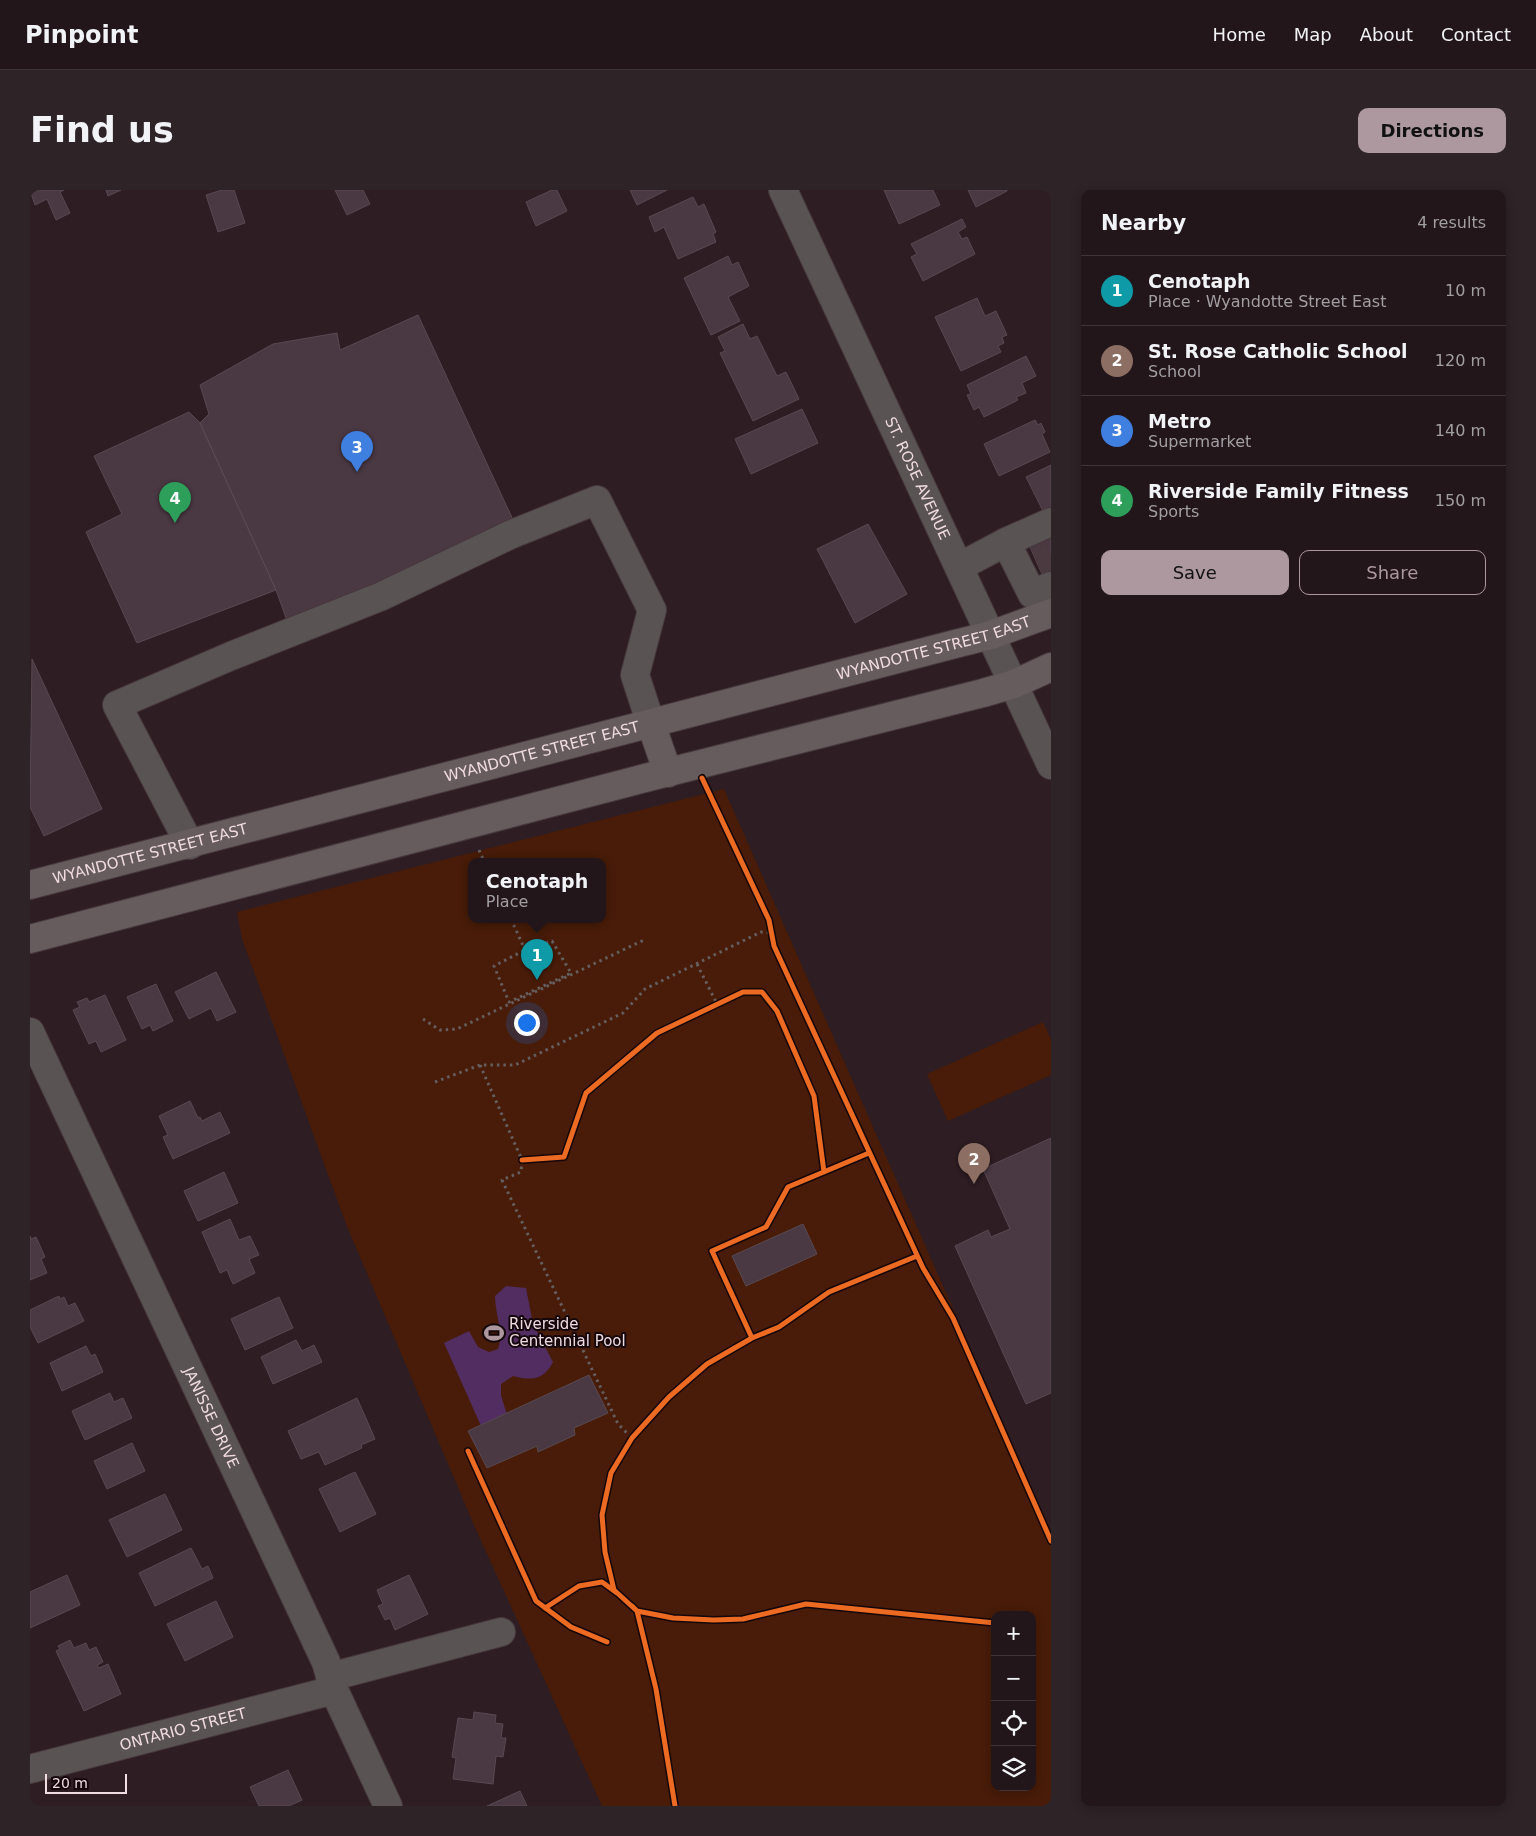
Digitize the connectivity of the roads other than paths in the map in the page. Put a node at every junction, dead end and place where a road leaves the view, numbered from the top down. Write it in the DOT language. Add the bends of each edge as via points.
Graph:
graph roads {
  1 [pos="783,190"];
  2 [pos="1051,522"];
  3 [pos="1006,542"];
  4 [pos="958,566"];
  5 [pos="1051,586"];
  6 [pos="1051,613"];
  7 [pos="991,635"];
  8 [pos="1051,668"];
  9 [pos="1014,684"];
  10 [pos="651,724"];
  11 [pos="1051,765"];
  12 [pos="668,773"];
  13 [pos="190,845"];
  14 [pos="30,885"];
  15 [pos="30,939"];
  16 [pos="30,1032"];
  17 [pos="501,1632"];
  18 [pos="332,1684"];
  19 [pos="30,1769"];
  20 [pos="388,1806"];
  1 -- 4 [label="street, ST. ROSE AVENUE"];
  2 -- 3 [label="street"];
  3 -- 4 [label="street"];
  3 -- 5 [label="street" via="1028,566 1032,594"];
  4 -- 7 [label="street, ST. ROSE AVENUE"];
  6 -- 7 [label="main road, WYANDOTTE STREET EAST"];
  7 -- 9 [label="street, ST. ROSE AVENUE"];
  7 -- 10 [label="main road, WYANDOTTE STREET EAST"];
  8 -- 9 [label="main road"];
  9 -- 11 [label="street, ST. ROSE AVENUE"];
  9 -- 12 [label="main road"];
  10 -- 12 [label="main road"];
  10 -- 13 [label="main road, WYANDOTTE STREET EAST"];
  10 -- 13 [label="street" via="635,675 652,610 597,500 512,534 382,596 117,705"];
  12 -- 15 [label="main road"];
  13 -- 14 [label="main road, WYANDOTTE STREET EAST"];
  16 -- 18 [label="street, JANISSE DRIVE" via="322,1652"];
  17 -- 18 [label="street, ONTARIO STREET"];
  18 -- 19 [label="street, ONTARIO STREET"];
  18 -- 20 [label="street, JANISSE DRIVE"];
}
